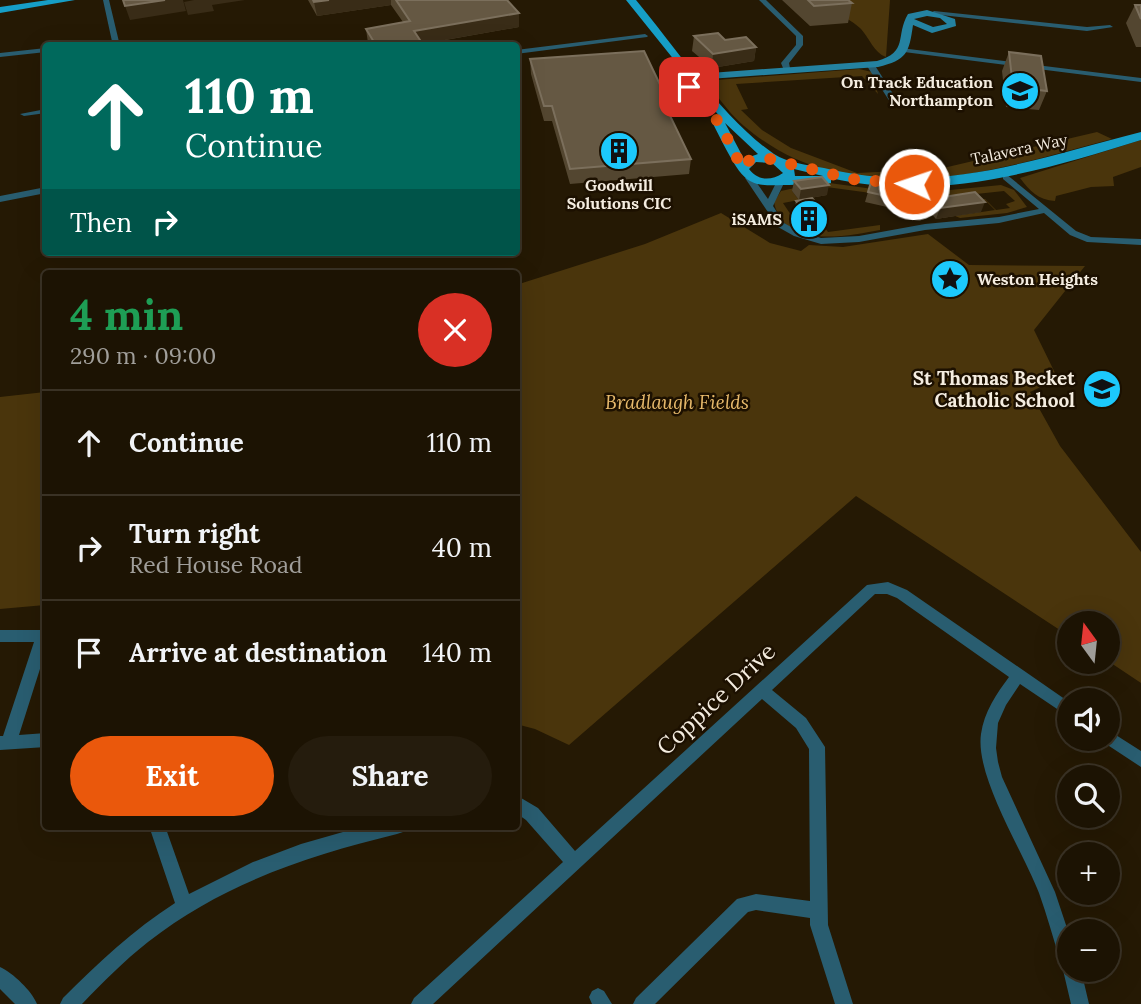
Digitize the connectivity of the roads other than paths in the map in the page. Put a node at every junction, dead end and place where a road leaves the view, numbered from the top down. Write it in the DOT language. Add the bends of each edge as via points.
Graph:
graph roads {
  1 [pos="37,0"];
  2 [pos="45,0"];
  3 [pos="70,0"];
  4 [pos="106,0"];
  5 [pos="618,0"];
  6 [pos="631,0"];
  7 [pos="762,0"];
  8 [pos="31,1"];
  9 [pos="0,5"];
  10 [pos="0,10"];
  11 [pos="931,13"];
  12 [pos="972,17"];
  13 [pos="909,19"];
  14 [pos="952,21"];
  15 [pos="1110,27"];
  16 [pos="925,29"];
  17 [pos="908,33"];
  18 [pos="648,34"];
  19 [pos="113,42"];
  20 [pos="42,50"];
  21 [pos="904,50"];
  22 [pos="520,51"];
  23 [pos="0,55"];
  24 [pos="871,66"];
  25 [pos="788,71"];
  26 [pos="686,74"];
  27 [pos="742,74"];
  28 [pos="1141,80"];
  29 [pos="893,100"];
  30 [pos="24,114"];
  31 [pos="41,114"];
  32 [pos="728,120"];
  33 [pos="1141,136"];
  34 [pos="776,160"];
  35 [pos="1060,160"];
  36 [pos="746,173"];
  37 [pos="830,173"];
  38 [pos="1006,177"];
  39 [pos="783,181"];
  40 [pos="42,191"];
  41 [pos="0,199"];
  42 [pos="768,206"];
  43 [pos="1046,210"];
  44 [pos="1141,242"];
  45 [pos="0,636"];
  46 [pos="42,636"];
  47 [pos="42,641"];
  48 [pos="1019,675"];
  49 [pos="761,689"];
  50 [pos="1057,702"];
  51 [pos="42,740"];
  52 [pos="5,742"];
  53 [pos="1120,745"];
  54 [pos="1141,760"];
  55 [pos="520,806"];
  56 [pos="158,830"];
  57 [pos="380,830"];
  58 [pos="574,862"];
  59 [pos="184,905"];
  60 [pos="818,911"];
  61 [pos="1057,919"];
  62 [pos="0,976"];
  63 [pos="1075,982"];
  64 [pos="28,1004"];
  65 [pos="69,1004"];
  66 [pos="420,1004"];
  67 [pos="642,1004"];
  68 [pos="844,1004"];
  69 [pos="1080,1004"];
  1 -- 8 [label="main road"];
  2 -- 8 [label="main road"];
  3 -- 10 [label="main road"];
  4 -- 19 [label="street"];
  5 -- 18 [label="main road"];
  6 -- 18 [label="main road"];
  7 -- 25 [label="street" via="800,36 785,63"];
  8 -- 9 [label="main road"];
  11 -- 12 [label="street"];
  11 -- 13 [label="street"];
  11 -- 14 [label="street"];
  12 -- 14 [label="street"];
  12 -- 15 [label="street" via="1087,29"];
  13 -- 16 [label="street"];
  13 -- 17 [label="street"];
  14 -- 16 [label="street" via="944,30"];
  16 -- 17 [label="street"];
  17 -- 21 [label="street"];
  18 -- 22 [label="street"];
  18 -- 26 [label="main road"];
  20 -- 23 [label="street"];
  21 -- 24 [label="street" via="892,60"];
  21 -- 28 [label="street"];
  24 -- 25 [label="street"];
  24 -- 29 [label="street"];
  25 -- 27 [label="street"];
  26 -- 27 [label="street"];
  26 -- 27 [label="street"];
  26 -- 32 [label="main road"];
  26 -- 36 [label="main road"];
  30 -- 31 [label="street"];
  32 -- 34 [label="main road"];
  32 -- 37 [label="main road" via="784,156"];
  33 -- 35 [label="main road, Talavera Way"];
  34 -- 36 [label="main road" via="752,159"];
  34 -- 37 [label="main road, Talavera Way"];
  34 -- 39 [label="main road" via="790,170"];
  35 -- 37 [label="main road, Talavera Way" via="914,184"];
  35 -- 38 [label="main road"];
  36 -- 39 [label="main road" via="762,183"];
  36 -- 42 [label="street"];
  38 -- 39 [label="main road" via="928,190 822,179"];
  38 -- 43 [label="street"];
  39 -- 42 [label="street"];
  40 -- 41 [label="street"];
  42 -- 43 [label="street" via="789,230 832,242"];
  43 -- 44 [label="street" via="1073,233 1090,240"];
  45 -- 46 [label="street"];
  47 -- 52 [label="street"];
  48 -- 49 [label="street, Coppice Drive" via="902,594 882,587 860,596"];
  48 -- 50 [label="street, Coppice Drive"];
  48 -- 61 [label="street" via="993,713 989,755"];
  49 -- 58 [label="street, Coppice Drive"];
  49 -- 60 [label="street" via="801,723 817,747"];
  51 -- 52 [label="street"];
  53 -- 54 [label="street"];
  55 -- 58 [label="street"];
  56 -- 59 [label="street"];
  57 -- 59 [label="street" via="271,861"];
  58 -- 66 [label="street, Coppice Drive"];
  59 -- 65 [label="street" via="127,947"];
  60 -- 67 [label="street" via="755,902 743,905"];
  60 -- 68 [label="street" via="822,940"];
  62 -- 64 [label="street"];
  63 -- 69 [label="street"];
}
